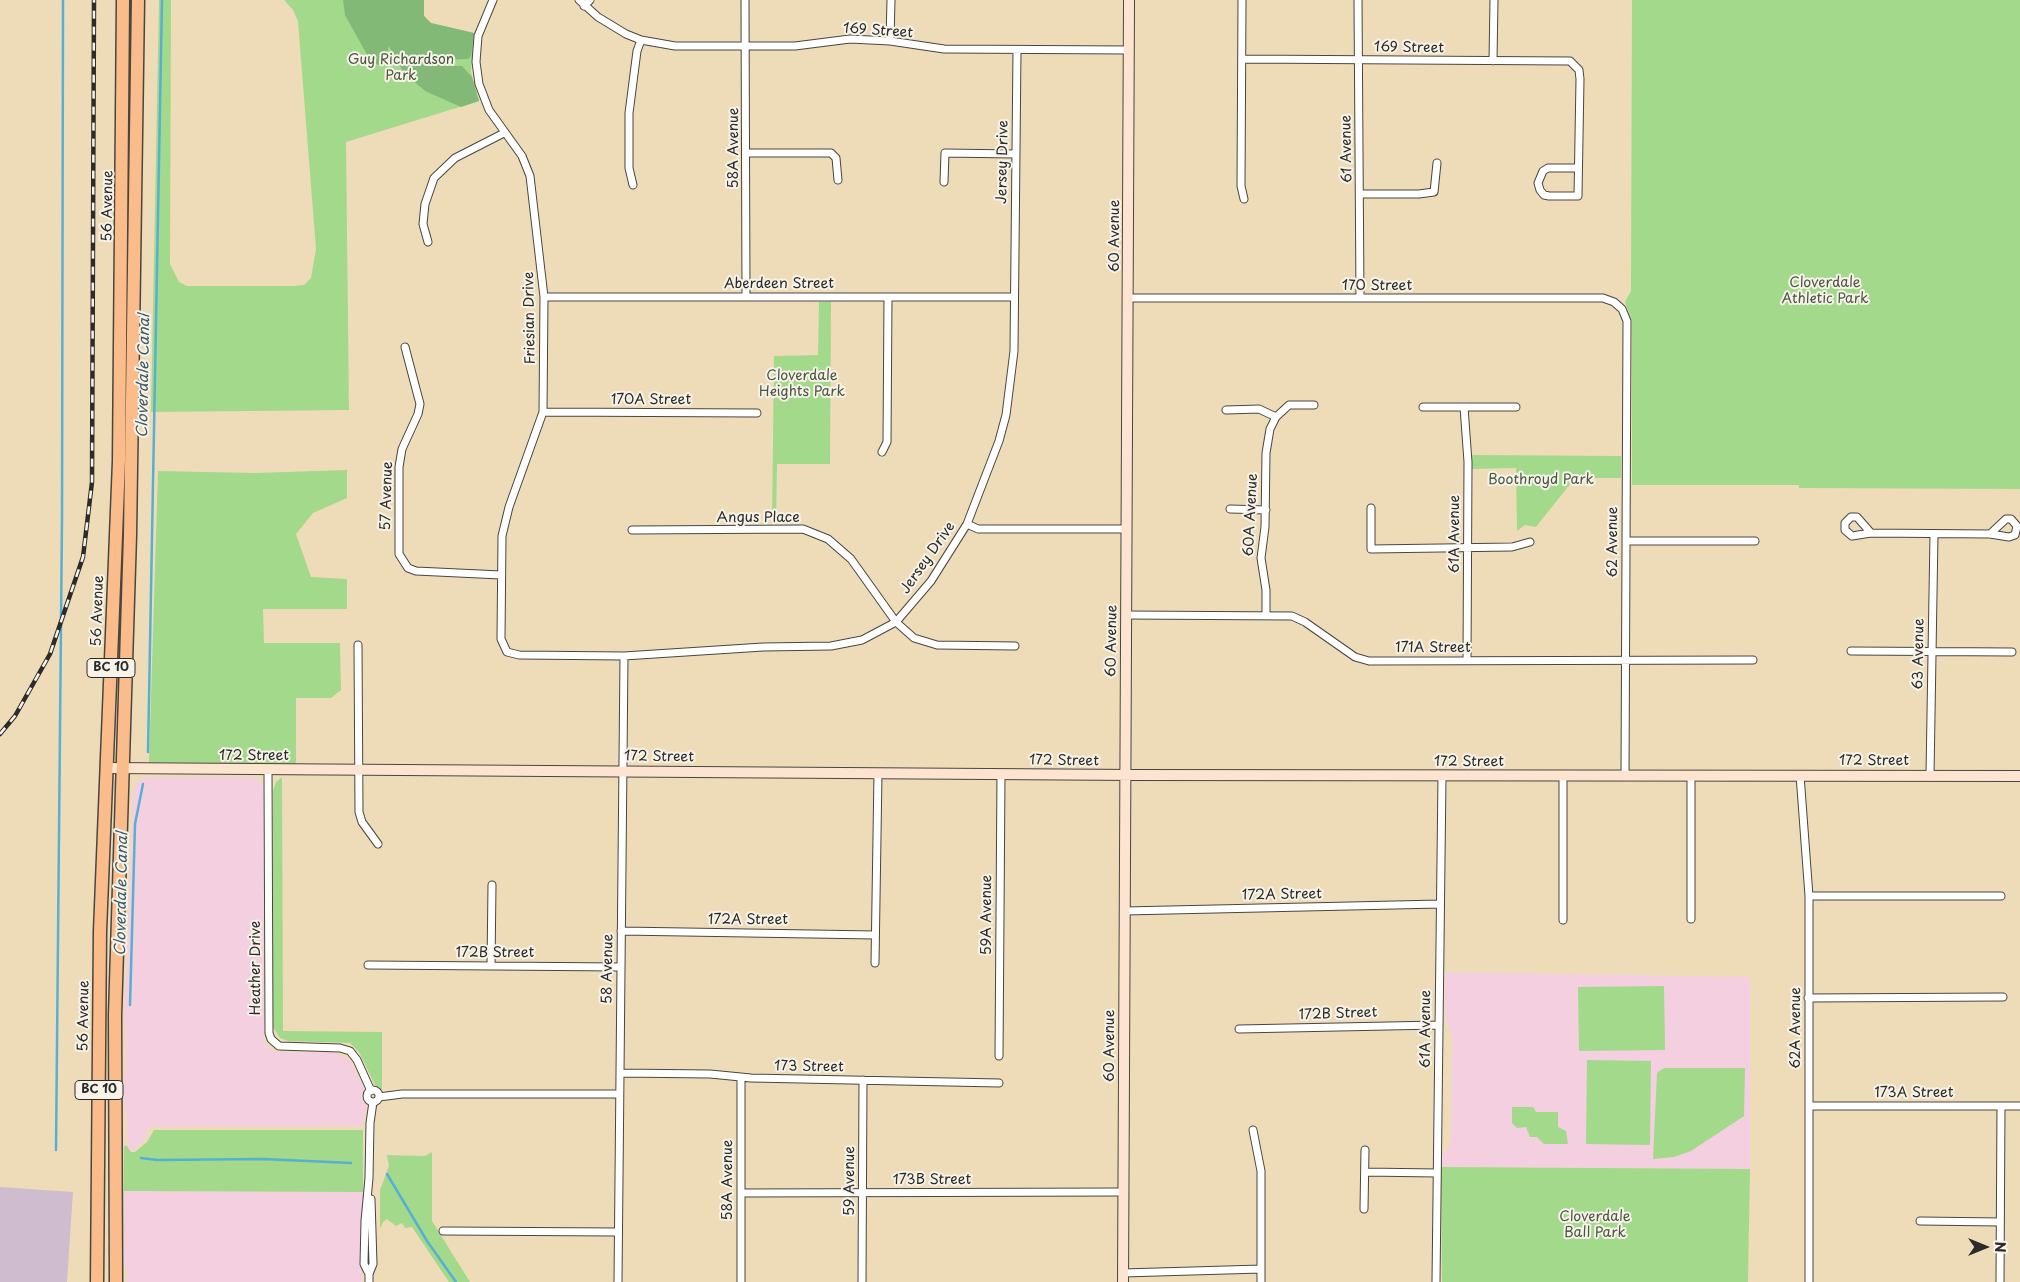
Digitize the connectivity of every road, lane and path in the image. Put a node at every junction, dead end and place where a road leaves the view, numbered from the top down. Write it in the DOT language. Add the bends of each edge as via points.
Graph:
graph roads {
  1 [pos="123,0"];
  2 [pos="138,0"];
  3 [pos="493,0"];
  4 [pos="579,0"];
  5 [pos="745,0"];
  6 [pos="891,0"];
  7 [pos="1129,0"];
  8 [pos="1242,0"];
  9 [pos="1358,0"];
  10 [pos="1494,0"];
  11 [pos="587,3"];
  12 [pos="640,40"];
  13 [pos="890,41"];
  14 [pos="746,46"];
  15 [pos="1017,50"];
  16 [pos="1129,50"];
  17 [pos="1242,59"];
  18 [pos="1358,60"];
  19 [pos="1493,61"];
  20 [pos="504,132"];
  21 [pos="747,153"];
  22 [pos="1015,154"];
  23 [pos="1437,162"];
  24 [pos="1578,168"];
  25 [pos="838,180"];
  26 [pos="944,182"];
  27 [pos="633,184"];
  28 [pos="1361,194"];
  29 [pos="1244,199"];
  30 [pos="428,242"];
  31 [pos="746,296"];
  32 [pos="888,296"];
  33 [pos="544,297"];
  34 [pos="1014,297"];
  35 [pos="1128,298"];
  36 [pos="1360,298"];
  37 [pos="1622,309"];
  38 [pos="405,347"];
  39 [pos="1314,405"];
  40 [pos="1423,407"];
  41 [pos="1464,407"];
  42 [pos="1516,407"];
  43 [pos="1226,410"];
  44 [pos="544,412"];
  45 [pos="757,413"];
  46 [pos="1276,417"];
  47 [pos="882,452"];
  48 [pos="1371,508"];
  49 [pos="1230,509"];
  50 [pos="1266,510"];
  51 [pos="967,524"];
  52 [pos="1127,529"];
  53 [pos="632,530"];
  54 [pos="1871,533"];
  55 [pos="1934,534"];
  56 [pos="1990,534"];
  57 [pos="1755,540"];
  58 [pos="1626,541"];
  59 [pos="1530,542"];
  60 [pos="1468,548"];
  61 [pos="501,575"];
  62 [pos="1126,615"];
  63 [pos="1266,616"];
  64 [pos="896,622"];
  65 [pos="358,645"];
  66 [pos="1015,646"];
  67 [pos="503,647"];
  68 [pos="1851,651"];
  69 [pos="1932,652"];
  70 [pos="2012,652"];
  71 [pos="624,656"];
  72 [pos="1467,660"];
  73 [pos="1625,660"];
  74 [pos="1753,660"];
  75 [pos="108,768"];
  76 [pos="123,768"];
  77 [pos="268,770"];
  78 [pos="358,770"];
  79 [pos="623,771"];
  80 [pos="878,773"];
  81 [pos="1001,774"];
  82 [pos="1124,775"];
  83 [pos="1800,775"];
  84 [pos="1442,776"];
  85 [pos="1563,776"];
  86 [pos="1624,776"];
  87 [pos="1691,776"];
  88 [pos="1930,776"];
  89 [pos="2020,776"];
  90 [pos="378,844"];
  91 [pos="492,885"];
  92 [pos="1809,896"];
  93 [pos="2002,896"];
  94 [pos="1440,904"];
  95 [pos="1125,911"];
  96 [pos="1691,919"];
  97 [pos="1563,920"];
  98 [pos="622,931"];
  99 [pos="875,935"];
  100 [pos="875,963"];
  101 [pos="368,965"];
  102 [pos="491,966"];
  103 [pos="621,967"];
  104 [pos="2003,997"];
  105 [pos="1808,998"];
  106 [pos="1438,1024"];
  107 [pos="1239,1029"];
  108 [pos="999,1056"];
  109 [pos="620,1073"];
  110 [pos="741,1077"];
  111 [pos="864,1080"];
  112 [pos="999,1083"];
  113 [pos="371,1091"];
  114 [pos="619,1094"];
  115 [pos="379,1096"];
  116 [pos="373,1102"];
  117 [pos="1809,1106"];
  118 [pos="2001,1106"];
  119 [pos="2020,1106"];
  120 [pos="1253,1130"];
  121 [pos="1365,1150"];
  122 [pos="1365,1172"];
  123 [pos="1437,1173"];
  124 [pos="1123,1192"];
  125 [pos="741,1193"];
  126 [pos="863,1193"];
  127 [pos="1364,1209"];
  128 [pos="1920,1221"];
  129 [pos="2000,1222"];
  130 [pos="443,1231"];
  131 [pos="618,1232"];
  132 [pos="1261,1269"];
  133 [pos="369,1278"];
  134 [pos="1123,1278"];
  135 [pos="97,1282"];
  136 [pos="116,1282"];
  137 [pos="618,1282"];
  138 [pos="741,1282"];
  139 [pos="862,1282"];
  140 [pos="1261,1282"];
  141 [pos="1436,1282"];
  142 [pos="1809,1282"];
  143 [pos="2000,1282"];
  1 -- 75 [label="highway, 56 Avenue / BC 10" via="119,461"];
  2 -- 76 [label="highway, 56 Avenue / BC 10"];
  3 -- 20 [label="street, Friesian Drive" via="478,36 476,71 483,97"];
  4 -- 11 [label="street, 169 Street"];
  5 -- 14 [label="street, 58A Avenue"];
  6 -- 13 [label="street"];
  7 -- 16 [label="street, 60 Avenue"];
  8 -- 17 [label="street"];
  9 -- 18 [label="street, 61 Avenue"];
  10 -- 19 [label="street"];
  11 -- 12 [label="street, 169 Street" via="612,26"];
  12 -- 14 [label="street, 169 Street" via="675,46"];
  12 -- 27 [label="street" via="629,112 629,168"];
  13 -- 14 [label="street, 169 Street" via="850,39 811,45"];
  13 -- 15 [label="street, 169 Street" via="944,49"];
  14 -- 21 [label="street, 58A Avenue"];
  15 -- 16 [label="street, 169 Street"];
  15 -- 22 [label="street, Jersey Drive"];
  16 -- 35 [label="street, 60 Avenue"];
  17 -- 18 [label="street, 169 Street"];
  17 -- 29 [label="street" via="1241,186"];
  18 -- 19 [label="street, 169 Street"];
  18 -- 28 [label="street, 61 Avenue"];
  19 -- 24 [label="street, 169 Street" via="1563,61 1574,64 1579,70"];
  20 -- 30 [label="street" via="455,158 434,178 425,204 423,224"];
  20 -- 33 [label="street, Friesian Drive" via="522,156 530,176"];
  21 -- 25 [label="street" via="831,153 836,158"];
  21 -- 31 [label="street, 58A Avenue"];
  22 -- 26 [label="street" via="945,154"];
  22 -- 34 [label="street, Jersey Drive"];
  23 -- 28 [label="street" via="1434,192"];
  24 -- 24 [label="street" via="1548,168 1538,183 1540,190 1549,196 1578,196"];
  28 -- 36 [label="street, 61 Avenue"];
  31 -- 32 [label="street, Aberdeen Street"];
  31 -- 33 [label="street, Aberdeen Street"];
  32 -- 34 [label="street, Aberdeen Street"];
  32 -- 47 [label="street" via="887,442"];
  33 -- 44 [label="street, Friesian Drive"];
  34 -- 51 [label="street, Jersey Drive" via="1014,351 1006,415 1000,441"];
  35 -- 36 [label="street, 170 Street"];
  35 -- 52 [label="street, 60 Avenue"];
  36 -- 37 [label="street, 170 Street" via="1603,298"];
  37 -- 58 [label="street, 62 Avenue" via="1627,321"];
  38 -- 61 [label="street, 57 Avenue" via="420,404 402,449 399,467 398,544 403,561 416,571"];
  39 -- 46 [label="street" via="1289,405"];
  40 -- 41 [label="street"];
  41 -- 42 [label="street"];
  41 -- 60 [label="street, 61A Avenue"];
  43 -- 46 [label="street" via="1259,409"];
  44 -- 45 [label="street, 170A Street"];
  44 -- 61 [label="street, Friesian Drive" via="506,516"];
  46 -- 50 [label="street, 60A Avenue" via="1270,429 1266,453"];
  48 -- 60 [label="street" via="1371,549"];
  49 -- 50 [label="street"];
  50 -- 63 [label="street, 60A Avenue" via="1261,558"];
  51 -- 52 [label="street" via="978,529"];
  51 -- 64 [label="street, Jersey Drive" via="931,581"];
  52 -- 62 [label="street, 60 Avenue"];
  53 -- 64 [label="street, Angus Place" via="802,529 828,540 851,559"];
  54 -- 55 [label="street"];
  55 -- 56 [label="street"];
  55 -- 69 [label="street, 63 Avenue"];
  57 -- 58 [label="street"];
  58 -- 73 [label="street, 62 Avenue"];
  59 -- 60 [label="street" via="1512,547"];
  60 -- 72 [label="street, 61A Avenue"];
  61 -- 67 [label="street, Friesian Drive"];
  62 -- 63 [label="street, 171A Street"];
  62 -- 82 [label="street, 60 Avenue"];
  63 -- 72 [label="street, 171A Street" via="1292,616 1355,657 1369,661"];
  64 -- 66 [label="street, Angus Place" via="914,638 937,645"];
  64 -- 71 [label="street, Jersey Drive" via="862,640 831,646"];
  65 -- 78 [label="street"];
  67 -- 71 [label="street, Jersey Drive" via="507,652 518,655"];
  68 -- 69 [label="street"];
  69 -- 70 [label="street"];
  69 -- 88 [label="street, 63 Avenue"];
  71 -- 79 [label="street, 58 Avenue"];
  72 -- 73 [label="street, 171A Street"];
  73 -- 74 [label="street, 171A Street"];
  73 -- 86 [label="street, 62 Avenue"];
  75 -- 76 [label="street, 172 Street"];
  75 -- 135 [label="highway, 56 Avenue / BC 10" via="100,931"];
  76 -- 77 [label="street, 172 Street"];
  76 -- 136 [label="highway, 56 Avenue / BC 10" via="115,1015"];
  77 -- 78 [label="street, 172 Street"];
  77 -- 113 [label="street, Heather Drive" via="269,1033 279,1046 350,1051"];
  78 -- 79 [label="street, 172 Street"];
  78 -- 90 [label="street" via="359,812 362,822"];
  79 -- 80 [label="street, 172 Street"];
  79 -- 98 [label="street, 58 Avenue"];
  80 -- 81 [label="street, 172 Street"];
  80 -- 99 [label="street"];
  81 -- 82 [label="street, 172 Street"];
  81 -- 108 [label="street, 59A Avenue"];
  82 -- 84 [label="street, 172 Street"];
  82 -- 95 [label="street, 60 Avenue"];
  83 -- 87 [label="street, 172 Street"];
  83 -- 88 [label="street, 172 Street"];
  83 -- 92 [label="street, 62A Avenue"];
  84 -- 85 [label="street, 172 Street"];
  84 -- 94 [label="street, 61A Avenue"];
  85 -- 86 [label="street, 172 Street"];
  85 -- 97 [label="street"];
  86 -- 87 [label="street, 172 Street"];
  87 -- 96 [label="street"];
  88 -- 89 [label="street, 172 Street"];
  91 -- 102 [label="street"];
  92 -- 93 [label="street"];
  92 -- 105 [label="street, 62A Avenue"];
  94 -- 95 [label="street, 172A Street"];
  94 -- 106 [label="street, 61A Avenue"];
  95 -- 124 [label="street, 60 Avenue"];
  98 -- 99 [label="street, 172A Street"];
  98 -- 103 [label="street, 58 Avenue"];
  99 -- 100 [label="street"];
  101 -- 102 [label="street, 172B Street"];
  102 -- 103 [label="street, 172B Street"];
  103 -- 109 [label="street, 58 Avenue"];
  104 -- 105 [label="street"];
  105 -- 117 [label="street, 62A Avenue"];
  106 -- 107 [label="street, 172B Street"];
  106 -- 123 [label="street, 61A Avenue"];
  109 -- 110 [label="street, 173 Street"];
  109 -- 114 [label="street, 58 Avenue"];
  110 -- 111 [label="street, 173 Street"];
  110 -- 125 [label="street, 58A Avenue"];
  111 -- 112 [label="street, 173 Street"];
  111 -- 126 [label="street, 59 Avenue"];
  113 -- 115 [label="street" via="377,1091"];
  113 -- 116 [label="street" via="367,1097"];
  114 -- 115 [label="street"];
  114 -- 131 [label="street, 58 Avenue"];
  115 -- 116 [label="street"];
  116 -- 133 [label="street" via="364,1264"];
  117 -- 118 [label="street, 173A Street"];
  117 -- 142 [label="street, 62A Avenue"];
  118 -- 119 [label="street, 173A Street"];
  118 -- 129 [label="street"];
  120 -- 132 [label="street" via="1261,1171"];
  121 -- 122 [label="street"];
  122 -- 123 [label="street"];
  122 -- 127 [label="street"];
  123 -- 141 [label="street, 61A Avenue"];
  124 -- 126 [label="street, 173B Street"];
  124 -- 134 [label="street, 60 Avenue"];
  125 -- 126 [label="street, 173B Street"];
  125 -- 138 [label="street, 58A Avenue"];
  126 -- 139 [label="street, 59 Avenue"];
  128 -- 129 [label="street"];
  129 -- 143 [label="street"];
  130 -- 131 [label="street"];
  131 -- 137 [label="street, 58 Avenue"];
  132 -- 134 [label="street"];
  132 -- 140 [label="street"];
}
